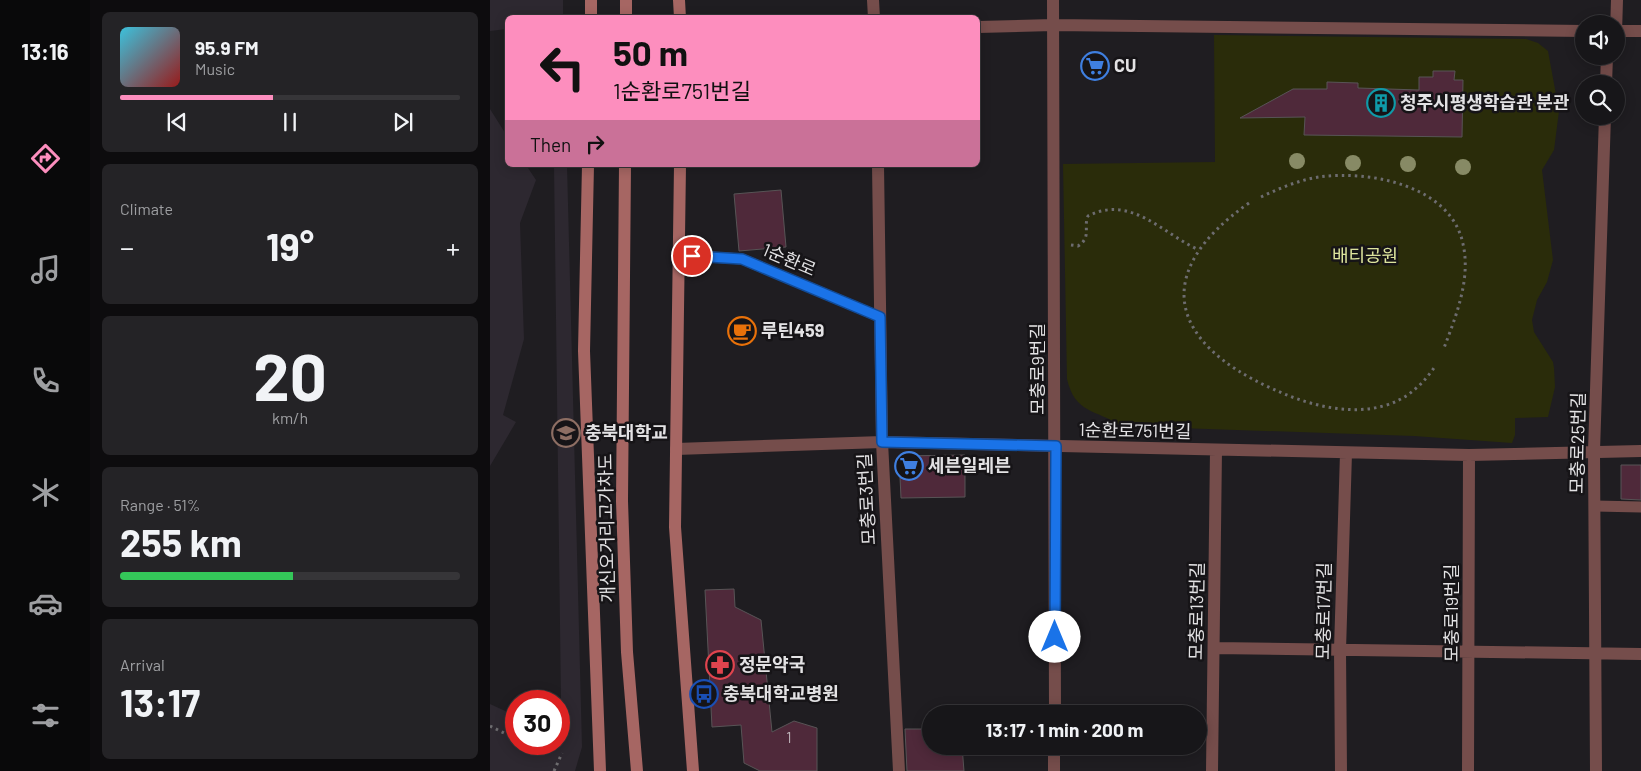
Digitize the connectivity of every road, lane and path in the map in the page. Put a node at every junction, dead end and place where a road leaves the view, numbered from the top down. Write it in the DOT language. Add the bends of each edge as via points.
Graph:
graph roads {
  1 [pos="591,0"];
  2 [pos="626,0"];
  3 [pos="680,0"];
  4 [pos="873,0"];
  5 [pos="1053,0"];
  6 [pos="1617,0"];
  7 [pos="591,15"];
  8 [pos="626,15"];
  9 [pos="680,15"];
  10 [pos="874,15"];
  11 [pos="1617,15"];
  12 [pos="1053,25"];
  13 [pos="980,27"];
  14 [pos="1575,31"];
  15 [pos="1641,31"];
  16 [pos="1625,32"];
  17 [pos="1605,125"];
  18 [pos="588,167"];
  19 [pos="625,167"];
  20 [pos="680,167"];
  21 [pos="878,167"];
  22 [pos="1261,197"];
  23 [pos="1249,203"];
  24 [pos="1067,242"];
  25 [pos="1199,250"];
  26 [pos="678,255"];
  27 [pos="880,317"];
  28 [pos="1444,348"];
  29 [pos="1434,368"];
  30 [pos="882,442"];
  31 [pos="1056,446"];
  32 [pos="676,449"];
  33 [pos="1216,450"];
  34 [pos="1594,451"];
  35 [pos="1641,452"];
  36 [pos="1346,453"];
  37 [pos="1469,455"];
  38 [pos="1595,506"];
  39 [pos="1641,507"];
  40 [pos="1214,648"];
  41 [pos="1340,650"];
  42 [pos="1469,652"];
  43 [pos="1595,654"];
  44 [pos="1641,654"];
  45 [pos="1054,705"];
  46 [pos="490,726"];
  47 [pos="505,734"];
  48 [pos="561,755"];
  49 [pos="1054,755"];
  50 [pos="691,757"];
  51 [pos="554,771"];
  52 [pos="600,771"];
  53 [pos="637,771"];
  54 [pos="693,771"];
  55 [pos="699,771"];
  56 [pos="899,771"];
  57 [pos="1054,771"];
  58 [pos="1212,771"];
  59 [pos="1341,771"];
  60 [pos="1468,771"];
  61 [pos="1596,771"];
  1 -- 7 [label="main road"];
  2 -- 8 [label="main road"];
  3 -- 9 [label="main road"];
  4 -- 10 [label="street"];
  5 -- 12 [label="street, 모충로9번길"];
  6 -- 11 [label="street"];
  12 -- 13 [label="street"];
  12 -- 14 [label="street"];
  12 -- 31 [label="street, 모충로9번길"];
  15 -- 16 [label="street"];
  17 -- 34 [label="street, 모충로25번길"];
  18 -- 52 [label="main road" via="584,350"];
  19 -- 53 [label="main road, 개신오거리고가차도" via="622,501 627,652"];
  20 -- 26 [label="main road"];
  21 -- 27 [label="street, 모충로3번길"];
  22 -- 28 [label="path" via="1299,181 1338,176 1390,182 1429,198 1442,208 1459,232 1465,260 1458,308"];
  23 -- 25 [label="path" via="1220,224"];
  24 -- 25 [label="path" via="1073,247 1083,243 1088,234 1088,216 1123,210 1140,214"];
  25 -- 29 [label="path" via="1184,286 1184,308 1189,324 1207,348 1258,383 1315,404 1368,409 1386,406 1406,396 1420,386"];
  26 -- 27 [label="lane, 1순환로" via="742,259"];
  26 -- 32 [label="main road"];
  27 -- 30 [label="street, 모충로3번길"];
  30 -- 31 [label="street, 1순환로751번길"];
  30 -- 32 [label="street, 1순환로751번길"];
  30 -- 56 [label="street, 모충로3번길"];
  31 -- 33 [label="street, 1순환로751번길"];
  31 -- 45 [label="street, 모충로9번길"];
  32 -- 50 [label="main road" via="675,528"];
  33 -- 36 [label="street, 1순환로751번길"];
  33 -- 40 [label="street, 모충로13번길"];
  34 -- 35 [label="street, 1순환로751번길"];
  34 -- 37 [label="street, 1순환로751번길"];
  34 -- 38 [label="street, 모충로25번길"];
  36 -- 37 [label="street, 1순환로751번길"];
  36 -- 41 [label="street, 모충로17번길"];
  37 -- 42 [label="street, 모충로19번길"];
  38 -- 39 [label="lane"];
  38 -- 43 [label="street, 모충로25번길"];
  40 -- 41 [label="street"];
  40 -- 58 [label="street, 모충로13번길"];
  41 -- 42 [label="street"];
  41 -- 59 [label="street, 모충로17번길"];
  42 -- 43 [label="street"];
  42 -- 60 [label="street, 모충로19번길"];
  43 -- 44 [label="street"];
  43 -- 61 [label="street, 모충로25번길"];
  46 -- 47 [label="path"];
  48 -- 51 [label="path"];
  49 -- 57 [label="street"];
  50 -- 54 [label="main road"];
  50 -- 55 [label="main road"];
}
